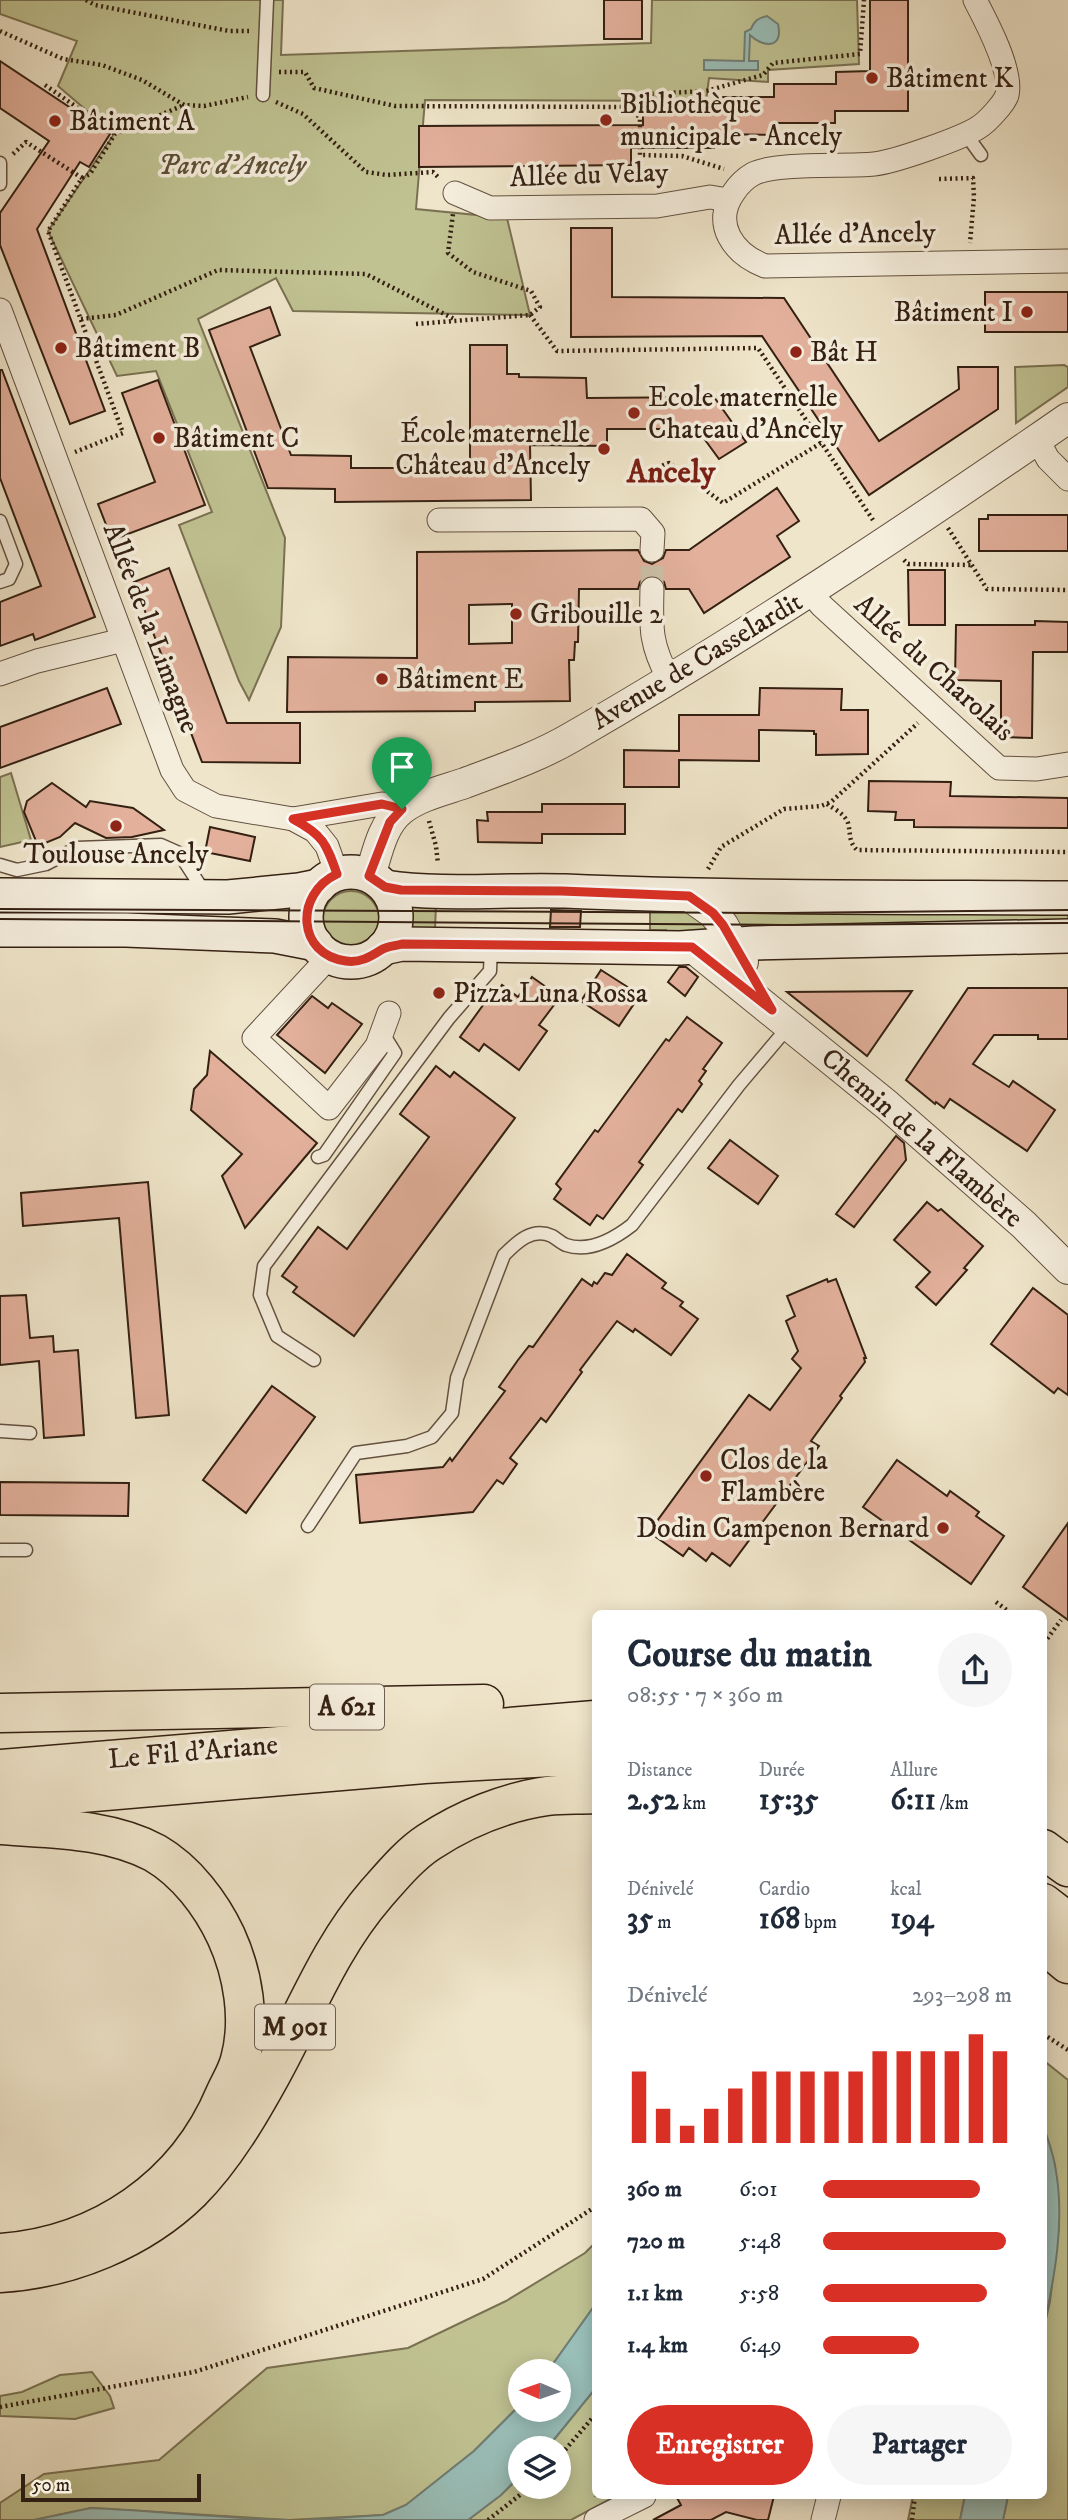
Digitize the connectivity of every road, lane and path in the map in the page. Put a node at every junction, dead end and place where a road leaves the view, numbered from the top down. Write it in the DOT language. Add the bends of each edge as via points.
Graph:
graph roads {
  1 [pos="86,0"];
  2 [pos="267,0"];
  3 [pos="864,0"];
  4 [pos="975,0"];
  5 [pos="0,31"];
  6 [pos="267,31"];
  7 [pos="264,72"];
  8 [pos="45,85"];
  9 [pos="263,95"];
  10 [pos="184,105"];
  11 [pos="630,107"];
  12 [pos="965,133"];
  13 [pos="115,134"];
  14 [pos="981,155"];
  15 [pos="1,163"];
  16 [pos="82,178"];
  17 [pos="748,178"];
  18 [pos="939,178"];
  19 [pos="0,184"];
  20 [pos="455,193"];
  21 [pos="728,200"];
  22 [pos="970,247"];
  23 [pos="1068,261"];
  24 [pos="0,310"];
  25 [pos="530,315"];
  26 [pos="81,318"];
  27 [pos="457,321"];
  28 [pos="416,324"];
  29 [pos="1068,418"];
  30 [pos="1037,439"];
  31 [pos="821,443"];
  32 [pos="56,459"];
  33 [pos="642,474"];
  34 [pos="1068,479"];
  35 [pos="936,507"];
  36 [pos="439,520"];
  37 [pos="0,521"];
  38 [pos="887,541"];
  39 [pos="652,550"];
  40 [pos="971,565"];
  41 [pos="0,582"];
  42 [pos="652,589"];
  43 [pos="1068,590"];
  44 [pos="810,592"];
  45 [pos="123,640"];
  46 [pos="0,674"];
  47 [pos="669,679"];
  48 [pos="909,731"];
  49 [pos="1068,764"];
  50 [pos="827,804"];
  51 [pos="415,815"];
  52 [pos="293,819"];
  53 [pos="1068,852"];
  54 [pos="0,865"];
  55 [pos="438,868"];
  56 [pos="352,881"];
  57 [pos="698,884"];
  58 [pos="10,887"];
  59 [pos="207,897"];
  60 [pos="1068,898"];
  61 [pos="0,930"];
  62 [pos="1068,936"];
  63 [pos="491,944"];
  64 [pos="732,944"];
  65 [pos="692,947"];
  66 [pos="383,948"];
  67 [pos="323,950"];
  68 [pos="781,1018"];
  69 [pos="386,1022"];
  70 [pos="318,1157"];
  71 [pos="1068,1269"];
  72 [pos="314,1360"];
  73 [pos="0,1431"];
  74 [pos="30,1433"];
  75 [pos="308,1526"];
  76 [pos="0,1550"];
  77 [pos="26,1550"];
  78 [pos="996,1602"];
  79 [pos="1007,1610"];
  80 [pos="1061,1620"];
  81 [pos="1047,1638"];
  82 [pos="592,1703"];
  83 [pos="0,1713"];
  84 [pos="592,1720"];
  85 [pos="592,1758"];
  86 [pos="0,1769"];
  87 [pos="592,1794"];
  88 [pos="0,1800"];
  89 [pos="0,1825"];
  90 [pos="1047,1852"];
  91 [pos="1068,1867"];
  92 [pos="1047,1906"];
  93 [pos="1068,1922"];
  94 [pos="1047,1946"];
  95 [pos="1068,1964"];
  96 [pos="1047,2037"];
  97 [pos="1068,2050"];
  98 [pos="592,2209"];
  99 [pos="0,2253"];
  100 [pos="0,2273"];
  101 [pos="0,2407"];
  102 [pos="592,2418"];
  103 [pos="571,2443"];
  104 [pos="515,2499"];
  105 [pos="638,2499"];
  106 [pos="828,2499"];
  107 [pos="915,2499"];
  108 [pos="488,2520"];
  109 [pos="596,2520"];
  110 [pos="823,2520"];
  111 [pos="912,2520"];
  1 -- 6 [label="path" via="229,31"];
  2 -- 6 [label="lane"];
  3 -- 11 [label="path" via="860,54 773,63 763,75 706,91 630,95"];
  4 -- 12 [label="street" via="999,49 1007,95 992,116"];
  5 -- 10 [label="path" via="63,59 102,65 142,80"];
  6 -- 7 [label="lane"];
  7 -- 9 [label="lane"];
  7 -- 11 [label="path" via="305,72 314,88 395,106"];
  8 -- 13 [label="path"];
  9 -- 10 [label="path" via="204,106"];
  9 -- 20 [label="path" via="303,114 366,173 433,172"];
  10 -- 13 [label="path"];
  11 -- 17 [label="path" via="639,118 640,155 682,156"];
  12 -- 14 [label="lane"];
  12 -- 17 [label="street" via="877,164 775,168"];
  13 -- 16 [label="path" via="90,174"];
  15 -- 16 [label="path" via="26,142"];
  15 -- 19 [label="lane"];
  16 -- 26 [label="path" via="48,231"];
  17 -- 21 [label="street"];
  18 -- 22 [label="path" via="972,178"];
  20 -- 21 [label="street, Allée du Velay" via="490,208 657,206 710,197"];
  20 -- 25 [label="path" via="448,253 472,272 531,291 540,307"];
  21 -- 23 [label="street, Allée d'Ancely" via="725,230 747,259 765,266"];
  24 -- 32 [label="street, Allée de la Limagne"];
  25 -- 27 [label="path"];
  25 -- 31 [label="path" via="557,351 758,348"];
  26 -- 27 [label="path" via="116,315 218,270 366,274"];
  26 -- 32 [label="path" via="123,433"];
  27 -- 28 [label="path"];
  29 -- 30 [label="street, Avenue de Casselardit"];
  30 -- 34 [label="street" via="1048,459"];
  30 -- 35 [label="street, Avenue de Casselardit"];
  31 -- 33 [label="path" via="723,503 669,463"];
  31 -- 38 [label="path"];
  32 -- 45 [label="street, Allée de la Limagne"];
  35 -- 38 [label="street, Avenue de Casselardit"];
  35 -- 40 [label="path"];
  36 -- 39 [label="street" via="641,519 653,533"];
  37 -- 41 [label="lane" via="16,564 9,579"];
  38 -- 40 [label="path" via="908,564"];
  38 -- 44 [label="street, Avenue de Casselardit"];
  40 -- 43 [label="path" via="987,589"];
  42 -- 47 [label="street" via="651,634"];
  44 -- 47 [label="street, Avenue de Casselardit"];
  44 -- 49 [label="street, Allée du Charolais" via="999,768"];
  45 -- 46 [label="street"];
  45 -- 52 [label="street, Allée de la Limagne" via="172,770 185,790 216,806"];
  47 -- 51 [label="street, Avenue de Casselardit" via="556,747 429,795"];
  48 -- 50 [label="path"];
  50 -- 53 [label="path" via="847,821 850,843 857,850"];
  50 -- 57 [label="path" via="784,809 721,847"];
  51 -- 52 [label="street" via="382,804"];
  51 -- 55 [label="path" via="436,846"];
  51 -- 56 [label="street" via="390,822"];
  52 -- 56 [label="street, Allée de la Limagne" via="316,831"];
  54 -- 58 [label="lane"];
  56 -- 57 [label="main road" via="427,891"];
  56 -- 59 [label="main road"];
  56 -- 66 [label="main road" via="392,898 396,923"];
  56 -- 67 [label="main road" via="311,897 307,910 310,933"];
  57 -- 60 [label="main road"];
  57 -- 64 [label="street, Chemin de la Flambère"];
  58 -- 59 [label="main road"];
  58 -- 59 [label="lane" via="76,848 161,845 179,853"];
  61 -- 67 [label="main road" via="275,936"];
  62 -- 64 [label="main road"];
  63 -- 65 [label="main road"];
  63 -- 66 [label="main road"];
  63 -- 72 [label="lane" via="490,971 449,1018 264,1266 260,1295 277,1336"];
  64 -- 65 [label="main road"];
  64 -- 68 [label="street, Chemin de la Flambère"];
  65 -- 68 [label="street, Chemin de la Flambère"];
  66 -- 67 [label="main road" via="362,961 349,962"];
  67 -- 69 [label="street" via="254,1038 329,1108 377,1046"];
  68 -- 71 [label="street, Chemin de la Flambère" via="934,1145"];
  68 -- 75 [label="lane" via="739,1085 632,1225 613,1240 583,1247 538,1233 520,1240 504,1255 457,1378 452,1413 432,1437 407,1446 356,1453"];
  69 -- 70 [label="lane" via="395,1053 324,1155"];
  73 -- 74 [label="lane"];
  76 -- 77 [label="lane"];
  78 -- 79 [label="path"];
  80 -- 81 [label="path"];
  82 -- 83 [label="highway, A 621"];
  84 -- 86 [label="highway, Le Fil d'Ariane"];
  85 -- 88 [label="highway, Le Fil d'Ariane" via="424,1764"];
  87 -- 100 [label="highway, M 901" via="547,1796 499,1808 427,1843 358,1915 325,1966 272,2073 231,2141 191,2190 146,2227 91,2255 26,2272"];
  89 -- 99 [label="highway" via="77,1831 133,1842 187,1877 218,1917 232,1948 242,1985 245,2024 240,2060 214,2121 177,2172 111,2221 51,2246"];
  90 -- 91 [label="highway"];
  92 -- 93 [label="highway"];
  94 -- 95 [label="highway"];
  96 -- 97 [label="path"];
  98 -- 101 [label="path" via="483,2280 194,2372"];
  102 -- 103 [label="path"];
  104 -- 108 [label="path"];
  105 -- 109 [label="street"];
  106 -- 110 [label="street"];
  107 -- 111 [label="path"];
}
